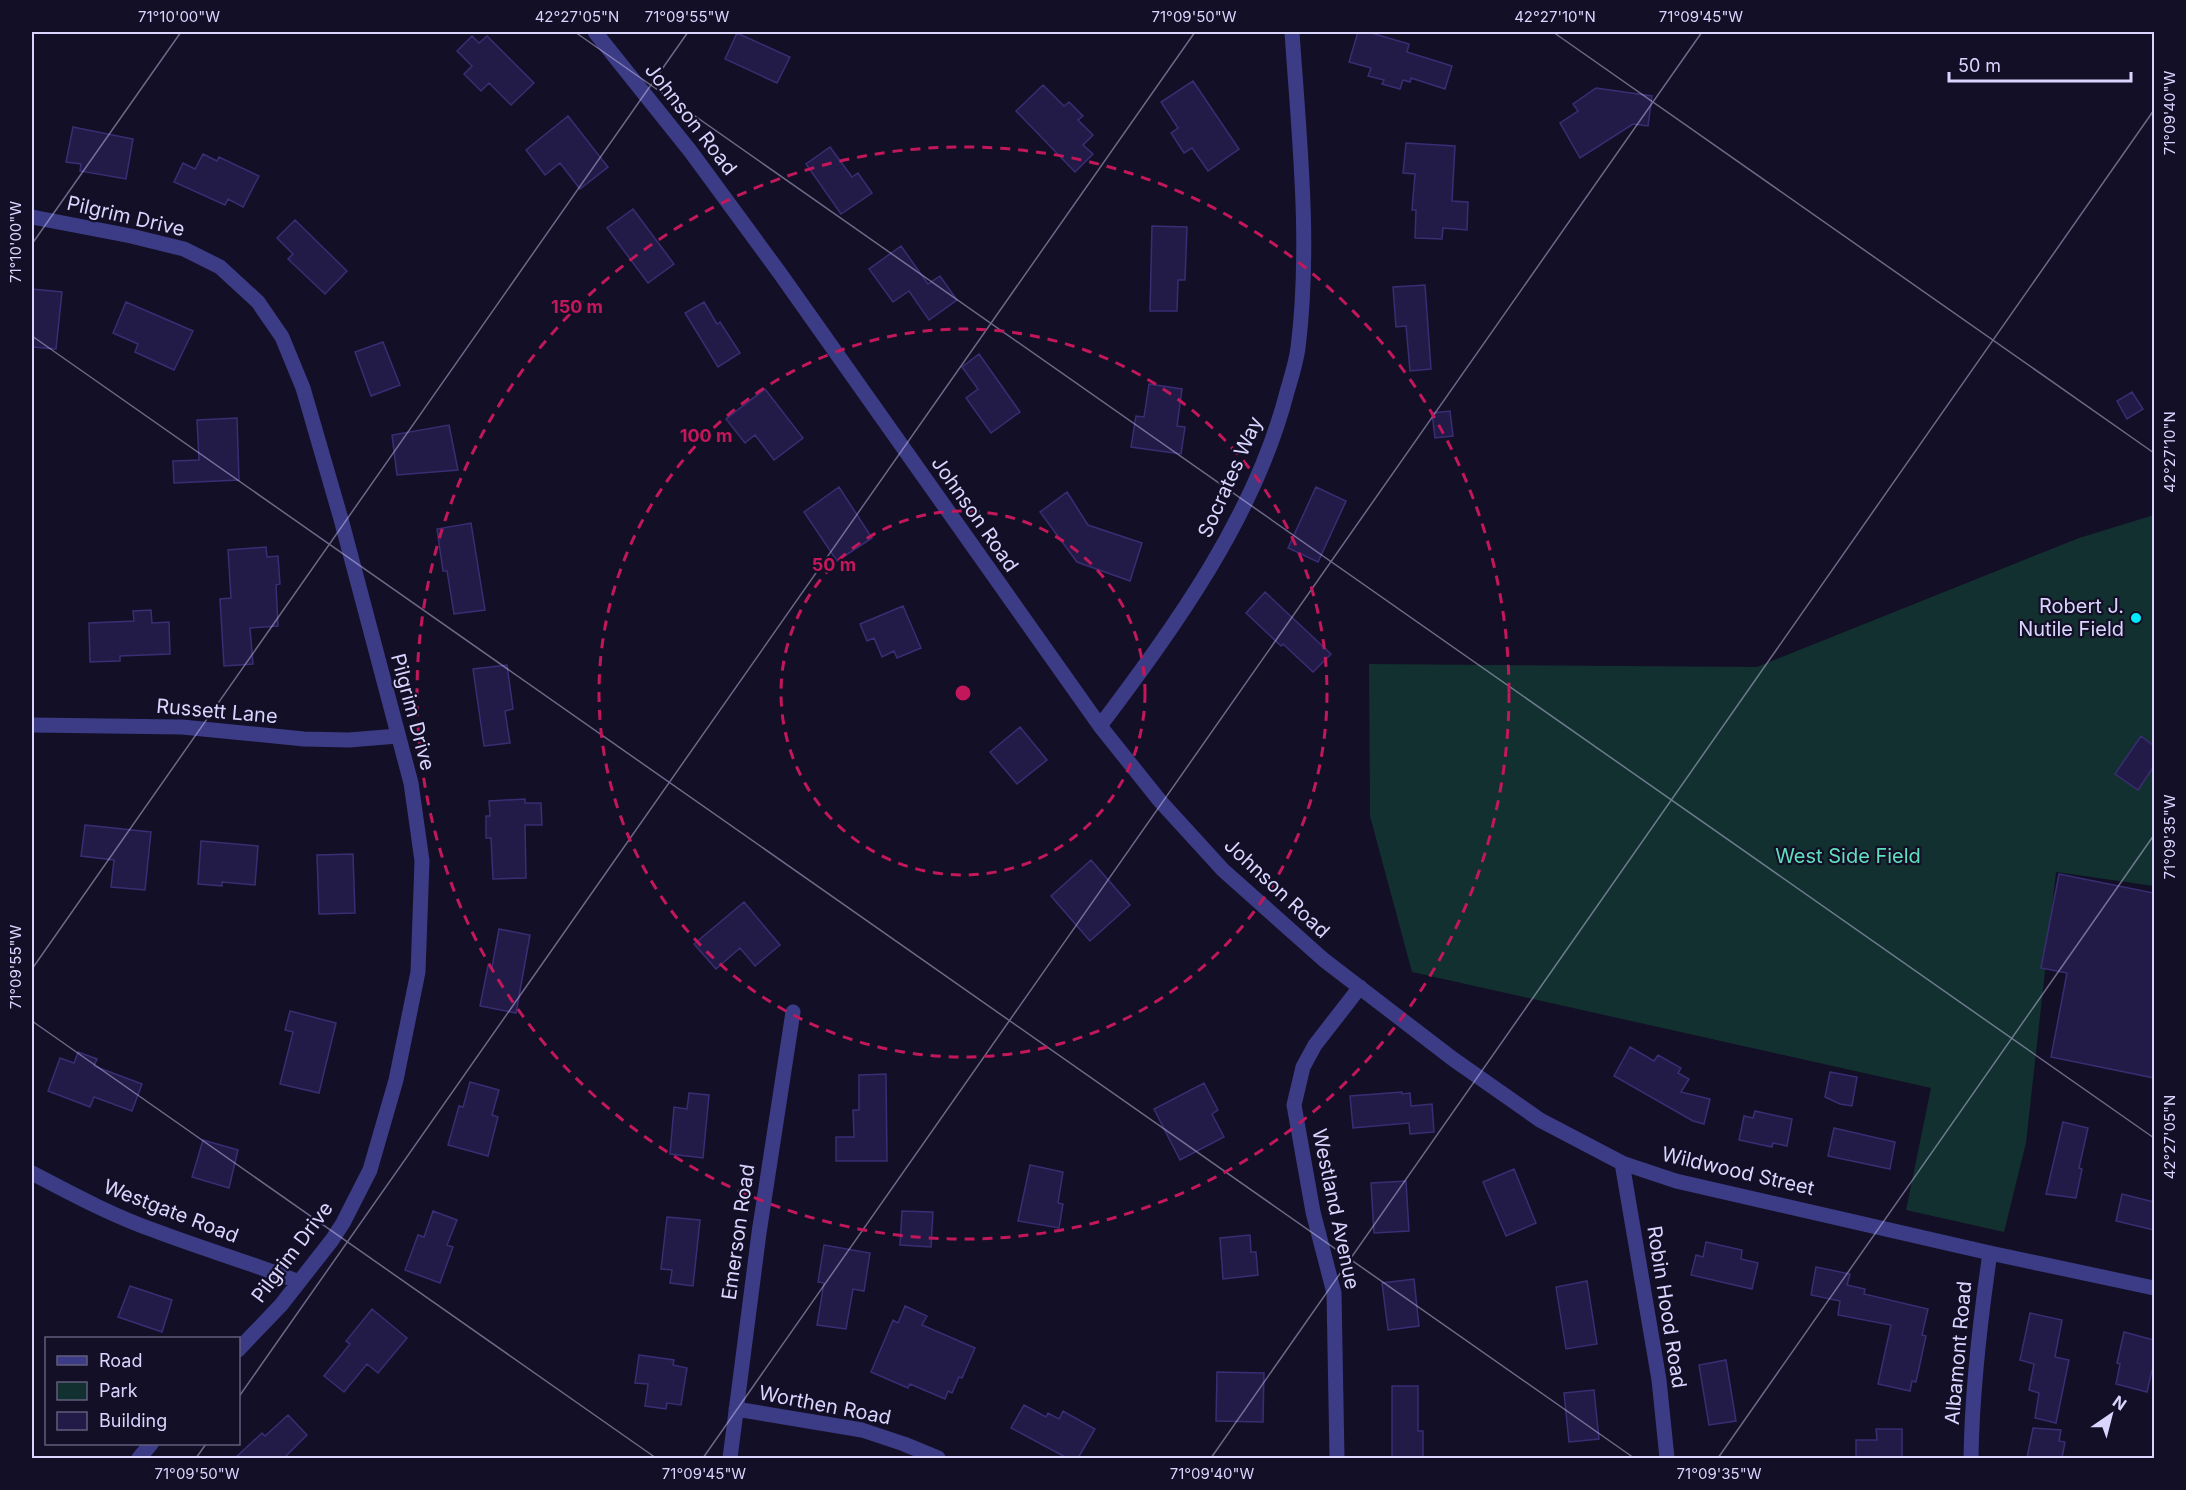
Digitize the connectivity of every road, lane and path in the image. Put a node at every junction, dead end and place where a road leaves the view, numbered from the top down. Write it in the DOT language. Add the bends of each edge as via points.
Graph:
graph roads {
  1 [pos="595,32"];
  2 [pos="1292,32"];
  3 [pos="32,217"];
  4 [pos="32,724"];
  5 [pos="1100,726"];
  6 [pos="398,736"];
  7 [pos="1360,987"];
  8 [pos="793,1012"];
  9 [pos="1622,1163"];
  10 [pos="32,1173"];
  11 [pos="1990,1253"];
  12 [pos="298,1282"];
  13 [pos="2154,1288"];
  14 [pos="240,1348"];
  15 [pos="736,1409"];
  16 [pos="149,1445"];
  17 [pos="139,1458"];
  18 [pos="730,1458"];
  19 [pos="938,1458"];
  20 [pos="1336,1458"];
  21 [pos="1667,1458"];
  22 [pos="1971,1458"];
  1 -- 5 [label="street, Johnson Road" via="691,152 779,272"];
  2 -- 5 [label="street, Socrates Way" via="1303,180 1304,273 1298,350 1280,420 1268,454 1214,564"];
  3 -- 6 [label="street, Pilgrim Drive" via="184,249 220,267 258,302 282,337 303,388"];
  4 -- 6 [label="street, Russett Lane" via="171,727 304,739"];
  5 -- 7 [label="street, Johnson Road" via="1160,801 1223,870"];
  6 -- 12 [label="street, Pilgrim Drive" via="411,783 422,861 418,972 396,1080 370,1170 343,1223"];
  7 -- 9 [label="street, Wildwood Street" via="1540,1120"];
  7 -- 20 [label="street, Westland Avenue" via="1315,1045 1303,1067 1294,1105 1313,1212 1334,1293"];
  8 -- 15 [label="street, Emerson Road"];
  9 -- 11 [label="street, Wildwood Street" via="1676,1180"];
  9 -- 21 [label="street, Robin Hood Road" via="1659,1380"];
  10 -- 12 [label="street, Westgate Road" via="155,1231"];
  11 -- 13 [label="street, Wildwood Street"];
  11 -- 22 [label="street, Albamont Road" via="1979,1332"];
  12 -- 14 [label="street, Pilgrim Drive"];
  15 -- 18 [label="street, Emerson Road"];
  15 -- 19 [label="street, Worthen Road" via="862,1430"];
  16 -- 17 [label="street"];
}
